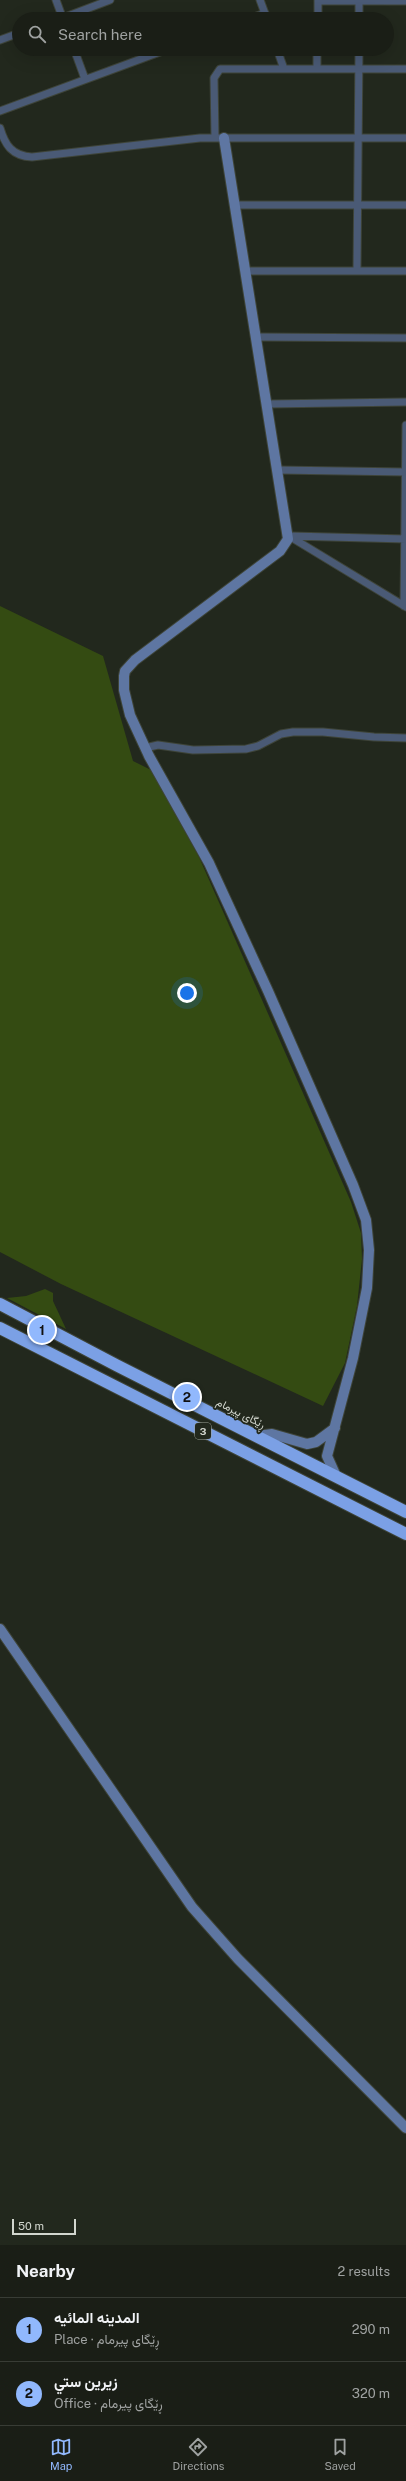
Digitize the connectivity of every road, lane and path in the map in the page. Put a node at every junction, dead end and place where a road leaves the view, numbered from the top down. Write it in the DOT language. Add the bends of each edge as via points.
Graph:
graph roads {
  1 [pos="56,0"];
  2 [pos="110,0"];
  3 [pos="260,0"];
  4 [pos="318,0"];
  5 [pos="358,0"];
  6 [pos="406,1"];
  7 [pos="60,12"];
  8 [pos="80,12"];
  9 [pos="264,12"];
  10 [pos="318,12"];
  11 [pos="359,12"];
  12 [pos="12,36"];
  13 [pos="0,40"];
  14 [pos="77,56"];
  15 [pos="149,56"];
  16 [pos="279,56"];
  17 [pos="318,56"];
  18 [pos="359,56"];
  19 [pos="284,69"];
  20 [pos="317,69"];
  21 [pos="359,69"];
  22 [pos="406,69"];
  23 [pos="85,79"];
  24 [pos="0,112"];
  25 [pos="0,128"];
  26 [pos="219,138"];
  27 [pos="358,138"];
  28 [pos="406,138"];
  29 [pos="235,205"];
  30 [pos="358,205"];
  31 [pos="406,205"];
  32 [pos="357,270"];
  33 [pos="245,271"];
  34 [pos="406,271"];
  35 [pos="256,337"];
  36 [pos="406,338"];
  37 [pos="406,402"];
  38 [pos="268,404"];
  39 [pos="406,425"];
  40 [pos="278,470"];
  41 [pos="405,472"];
  42 [pos="289,536"];
  43 [pos="405,539"];
  44 [pos="405,606"];
  45 [pos="406,738"];
  46 [pos="145,748"];
  47 [pos="0,1304"];
  48 [pos="13,1311"];
  49 [pos="5,1331"];
  50 [pos="335,1428"];
  51 [pos="257,1436"];
  52 [pos="336,1476"];
  53 [pos="406,1512"];
  54 [pos="406,1534"];
  55 [pos="0,1629"];
  56 [pos="406,2128"];
  1 -- 7 [label="street"];
  2 -- 8 [label="street"];
  3 -- 9 [label="street"];
  4 -- 5 [label="street"];
  4 -- 10 [label="street"];
  5 -- 6 [label="street"];
  5 -- 11 [label="street"];
  12 -- 13 [label="street"];
  14 -- 23 [label="street"];
  15 -- 23 [label="street"];
  16 -- 19 [label="street"];
  17 -- 20 [label="street"];
  18 -- 21 [label="street"];
  19 -- 20 [label="street"];
  19 -- 26 [label="street" via="223,68 218,71 214,78"];
  20 -- 21 [label="street"];
  21 -- 22 [label="street"];
  21 -- 27 [label="street"];
  23 -- 24 [label="street"];
  25 -- 26 [label="street" via="10,149 23,157"];
  26 -- 27 [label="street"];
  26 -- 29 [label="street"];
  27 -- 28 [label="street"];
  27 -- 30 [label="street"];
  29 -- 30 [label="street"];
  29 -- 33 [label="street"];
  30 -- 31 [label="street"];
  30 -- 32 [label="street"];
  32 -- 33 [label="street"];
  32 -- 34 [label="street"];
  33 -- 35 [label="street"];
  35 -- 36 [label="street"];
  35 -- 38 [label="street"];
  37 -- 38 [label="street"];
  38 -- 40 [label="street"];
  39 -- 41 [label="street"];
  40 -- 41 [label="street"];
  40 -- 42 [label="street"];
  41 -- 43 [label="street"];
  42 -- 43 [label="street"];
  42 -- 44 [label="street"];
  42 -- 46 [label="street" via="284,547 135,660 125,671 124,697"];
  43 -- 44 [label="street"];
  45 -- 46 [label="street" via="293,732 281,734 257,747 246,749 193,750 158,745"];
  46 -- 50 [label="street" via="209,863 268,991 366,1220 369,1250 367,1288"];
  47 -- 48 [label="highway, ڕێگای پیرمام / 3"];
  48 -- 49 [label="highway"];
  48 -- 51 [label="highway, ڕێگای پیرمام / 3"];
  49 -- 54 [label="highway, 3"];
  50 -- 51 [label="street" via="316,1442 307,1444 272,1434"];
  50 -- 52 [label="street" via="327,1456"];
  51 -- 52 [label="highway, ڕێگای پیرمام / 3"];
  52 -- 53 [label="highway, ڕێگای پیرمام / 3"];
  55 -- 56 [label="street" via="192,1907 238,1959"];
}
